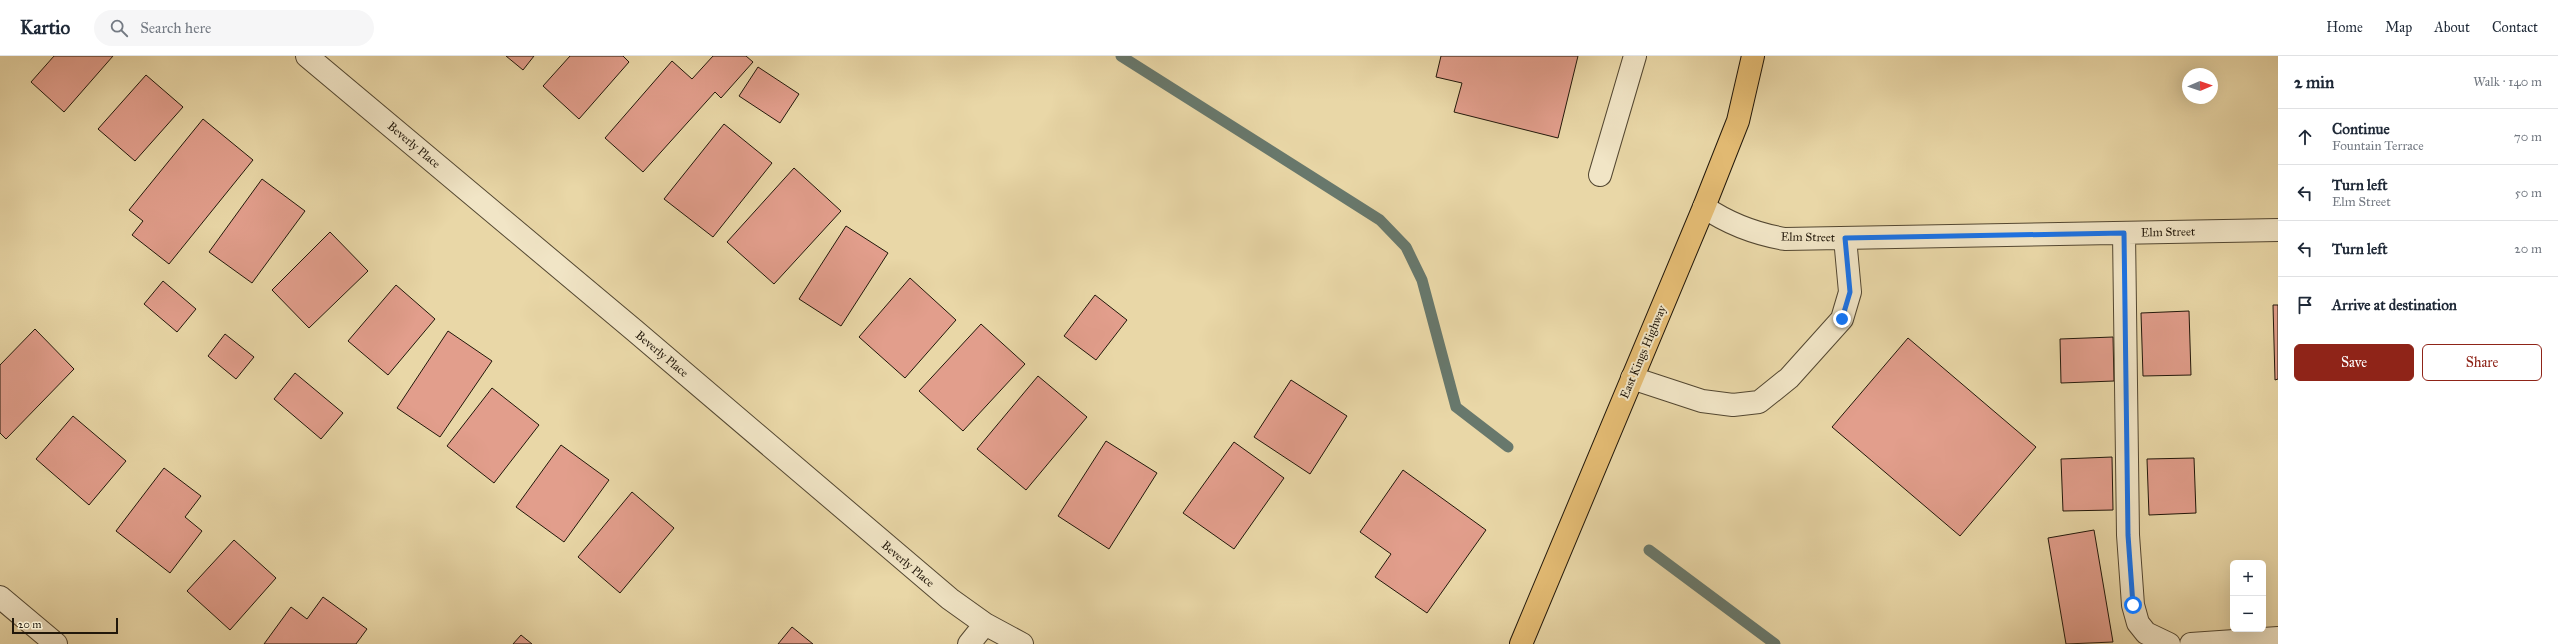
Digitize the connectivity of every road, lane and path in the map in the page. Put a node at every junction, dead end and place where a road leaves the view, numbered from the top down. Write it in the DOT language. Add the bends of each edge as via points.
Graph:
graph roads {
  1 [pos="307,56"];
  2 [pos="1635,56"];
  3 [pos="1753,56"];
  4 [pos="1600,175"];
  5 [pos="1704,207"];
  6 [pos="2278,230"];
  7 [pos="2124,233"];
  8 [pos="1845,238"];
  9 [pos="1632,378"];
  10 [pos="0,597"];
  11 [pos="985,624"];
  12 [pos="2278,638"];
  13 [pos="56,644"];
  14 [pos="969,644"];
  15 [pos="1022,644"];
  16 [pos="1521,644"];
  17 [pos="2169,644"];
  18 [pos="2191,644"];
  1 -- 11 [label="street, Beverly Place" via="950,599"];
  2 -- 4 [label="street"];
  3 -- 5 [label="main road, East Kings Highway" via="1738,121"];
  5 -- 8 [label="street, Elm Street" via="1724,220 1764,236 1786,239"];
  5 -- 9 [label="main road, East Kings Highway"];
  6 -- 7 [label="street, Elm Street"];
  7 -- 8 [label="street, Elm Street"];
  7 -- 17 [label="street" via="2128,535 2133,605 2138,623 2146,633"];
  8 -- 9 [label="street" via="1850,292 1842,319 1789,378 1759,402 1733,406 1702,401"];
  9 -- 16 [label="main road, East Kings Highway"];
  10 -- 13 [label="street"];
  11 -- 14 [label="street"];
  11 -- 15 [label="street, Beverly Place"];
  12 -- 18 [label="street"];
}
